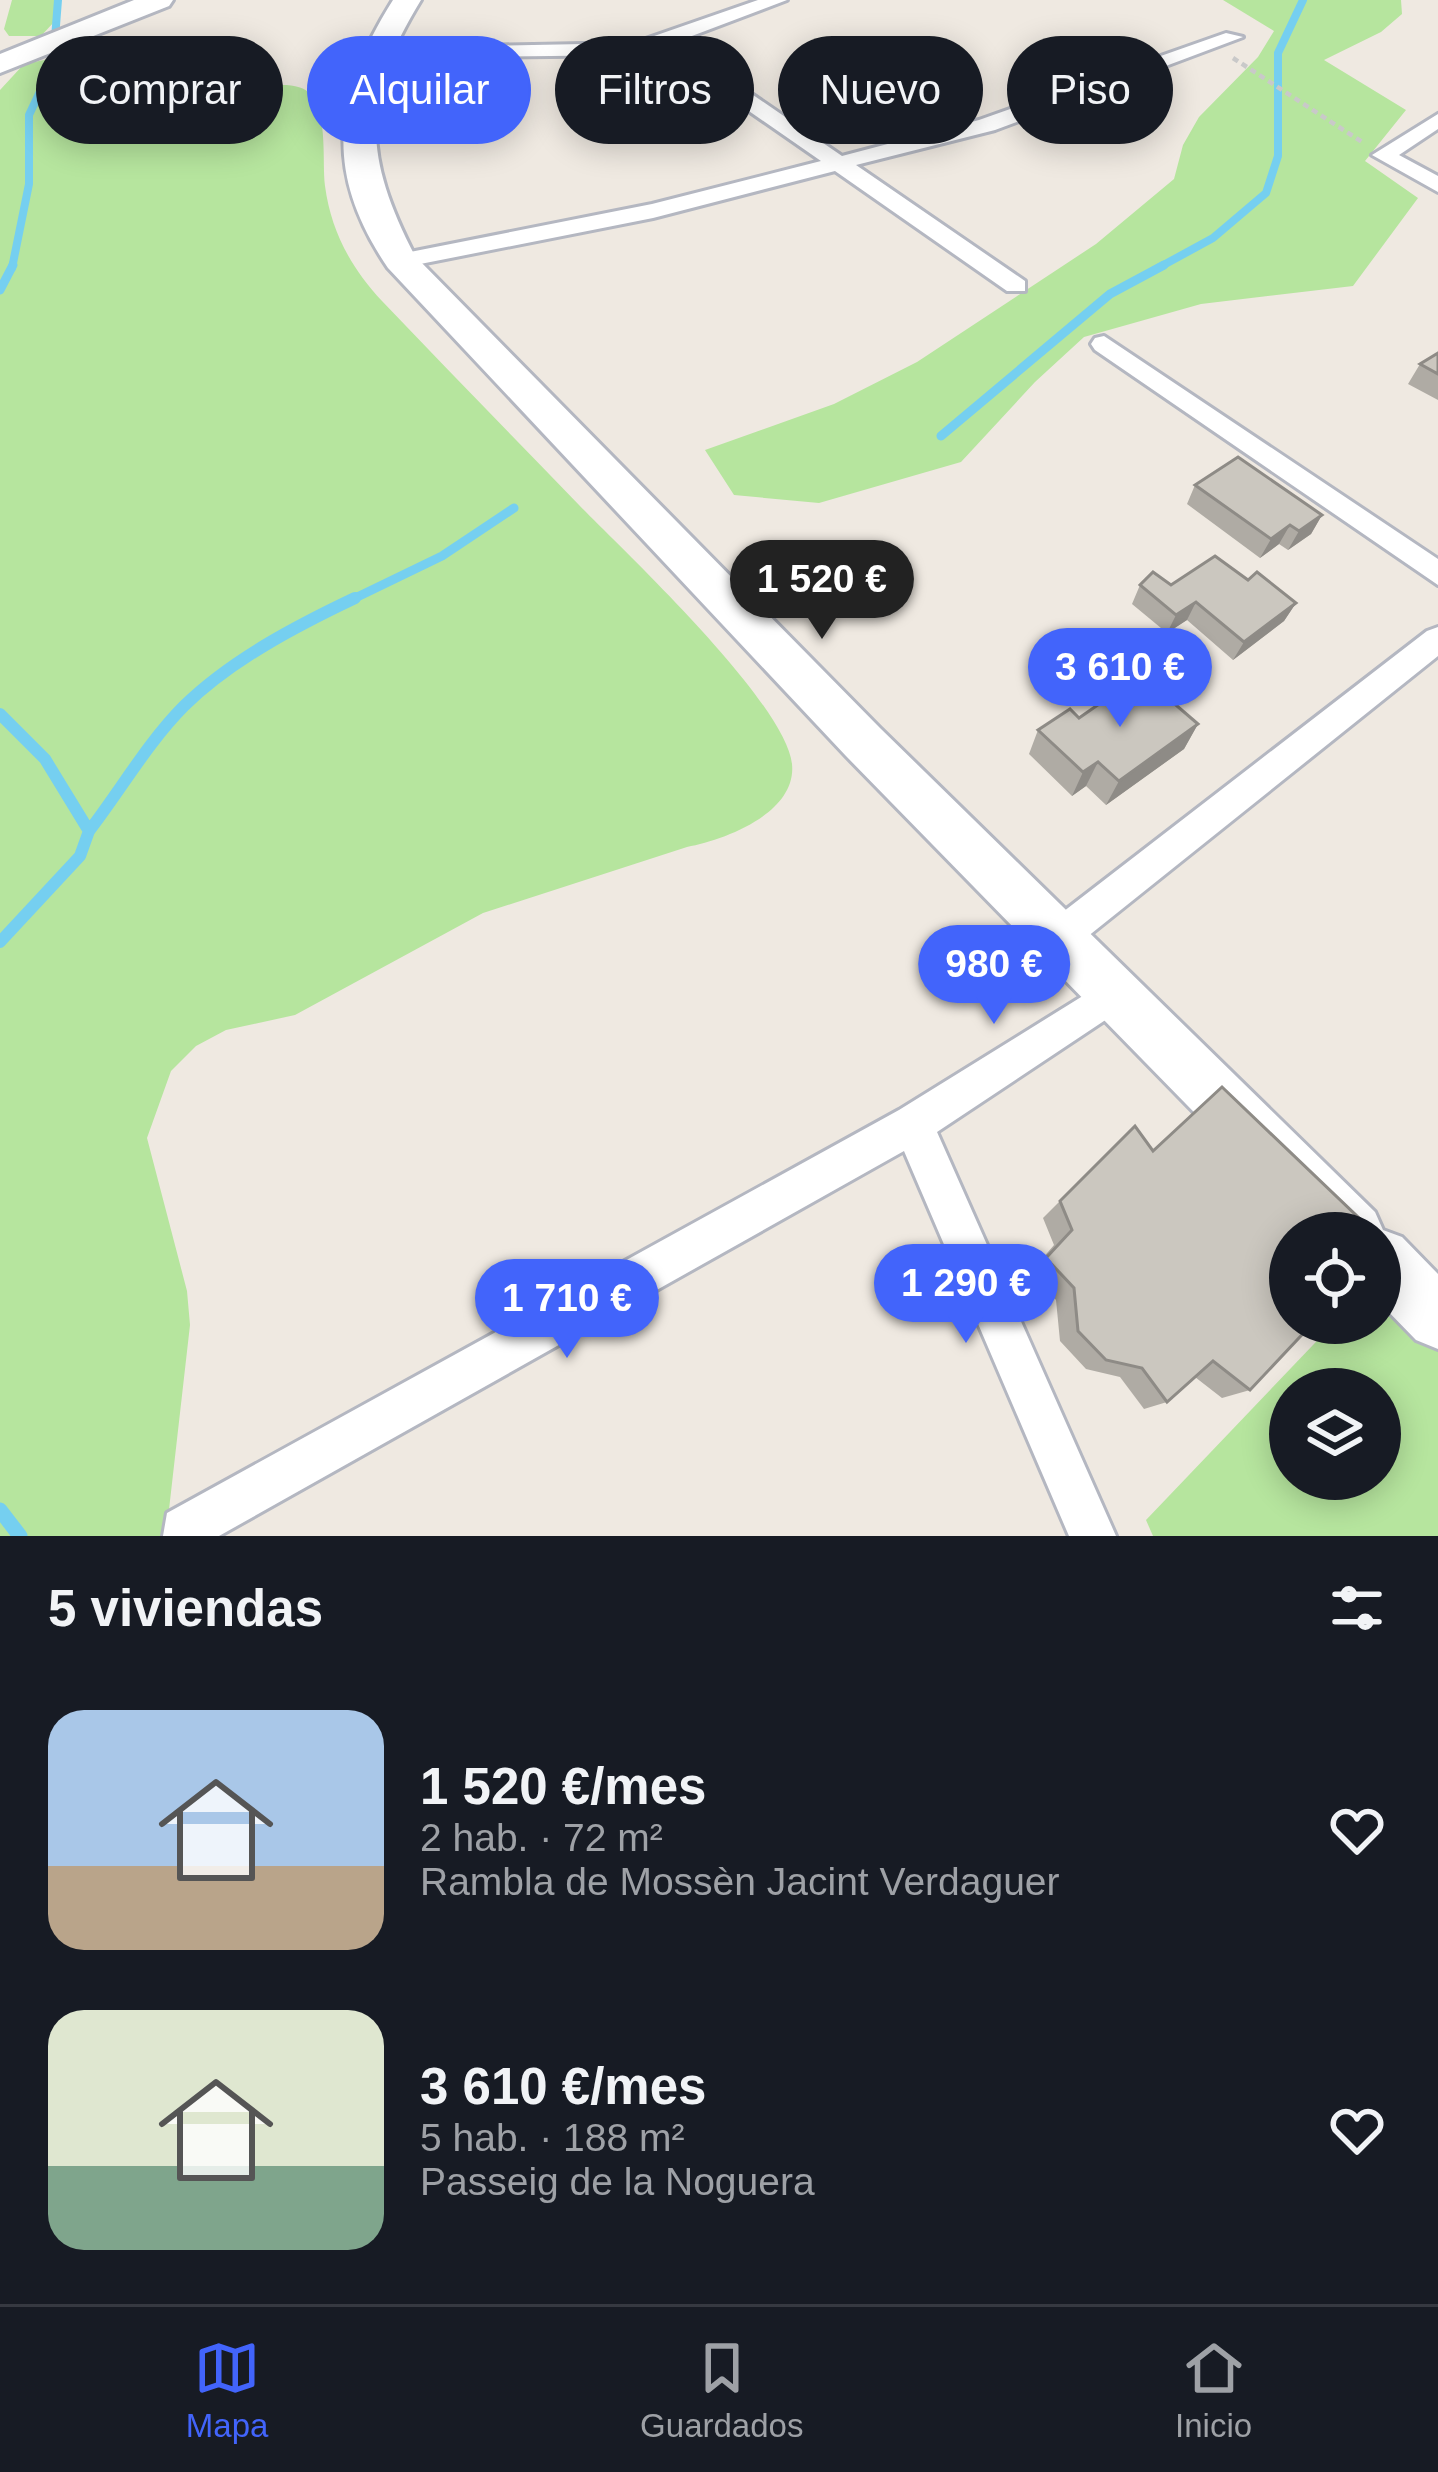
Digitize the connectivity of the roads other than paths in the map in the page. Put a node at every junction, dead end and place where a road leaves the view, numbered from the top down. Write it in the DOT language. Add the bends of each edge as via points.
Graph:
graph roads {
  1 [pos="407,0"];
  2 [pos="777,0"];
  3 [pos="155,1"];
  4 [pos="386,36"];
  5 [pos="678,36"];
  6 [pos="1224,41"];
  7 [pos="0,64"];
  8 [pos="754,105"];
  9 [pos="1438,120"];
  10 [pos="356,144"];
  11 [pos="836,162"];
  12 [pos="1438,185"];
  13 [pos="400,261"];
  14 [pos="1016,286"];
  15 [pos="1104,344"];
  16 [pos="1438,574"];
  17 [pos="1438,639"];
  18 [pos="1059,937"];
  19 [pos="1115,993"];
  20 [pos="913,1124"];
  21 [pos="1333,1212"];
  22 [pos="1401,1280"];
  23 [pos="1438,1318"];
  24 [pos="184,1530"];
  25 [pos="1093,1536"];
  1 -- 4 [label="street"];
  2 -- 5 [label="street"];
  3 -- 7 [label="street"];
  6 -- 11 [label="street" via="987,125"];
  8 -- 11 [label="street"];
  9 -- 12 [label="street" via="1383,155"];
  10 -- 13 [label="street" via="372,208"];
  11 -- 13 [label="street" via="653,211"];
  11 -- 14 [label="street"];
  13 -- 18 [label="street"];
  15 -- 16 [label="street"];
  17 -- 18 [label="street"];
  18 -- 19 [label="street"];
  19 -- 20 [label="street"];
  19 -- 21 [label="street"];
  20 -- 24 [label="street"];
  20 -- 25 [label="street"];
  22 -- 23 [label="street"];
}
